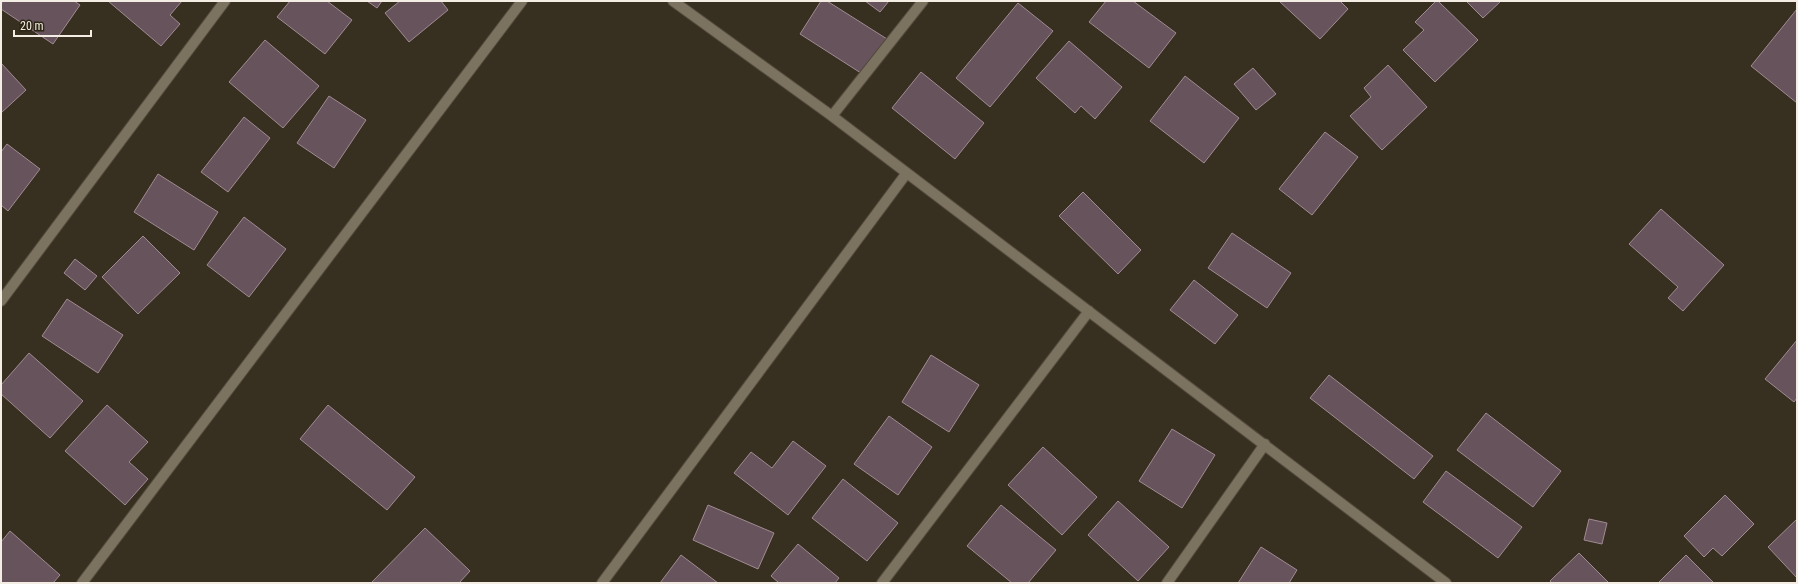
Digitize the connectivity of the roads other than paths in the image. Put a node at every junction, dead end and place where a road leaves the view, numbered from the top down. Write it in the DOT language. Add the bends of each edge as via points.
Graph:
graph roads {
  1 [pos="225,1"];
  2 [pos="522,1"];
  3 [pos="673,1"];
  4 [pos="923,1"];
  5 [pos="832,116"];
  6 [pos="906,174"];
  7 [pos="1,301"];
  8 [pos="1089,311"];
  9 [pos="1265,444"];
  10 [pos="82,583"];
  11 [pos="602,583"];
  12 [pos="882,583"];
  13 [pos="1167,583"];
  14 [pos="1446,583"];
  1 -- 7 [label="street"];
  2 -- 10 [label="street"];
  3 -- 5 [label="street"];
  4 -- 5 [label="street"];
  5 -- 6 [label="street"];
  6 -- 8 [label="street"];
  6 -- 11 [label="street"];
  8 -- 9 [label="street"];
  8 -- 12 [label="street"];
  9 -- 13 [label="street"];
  9 -- 14 [label="street"];
}
